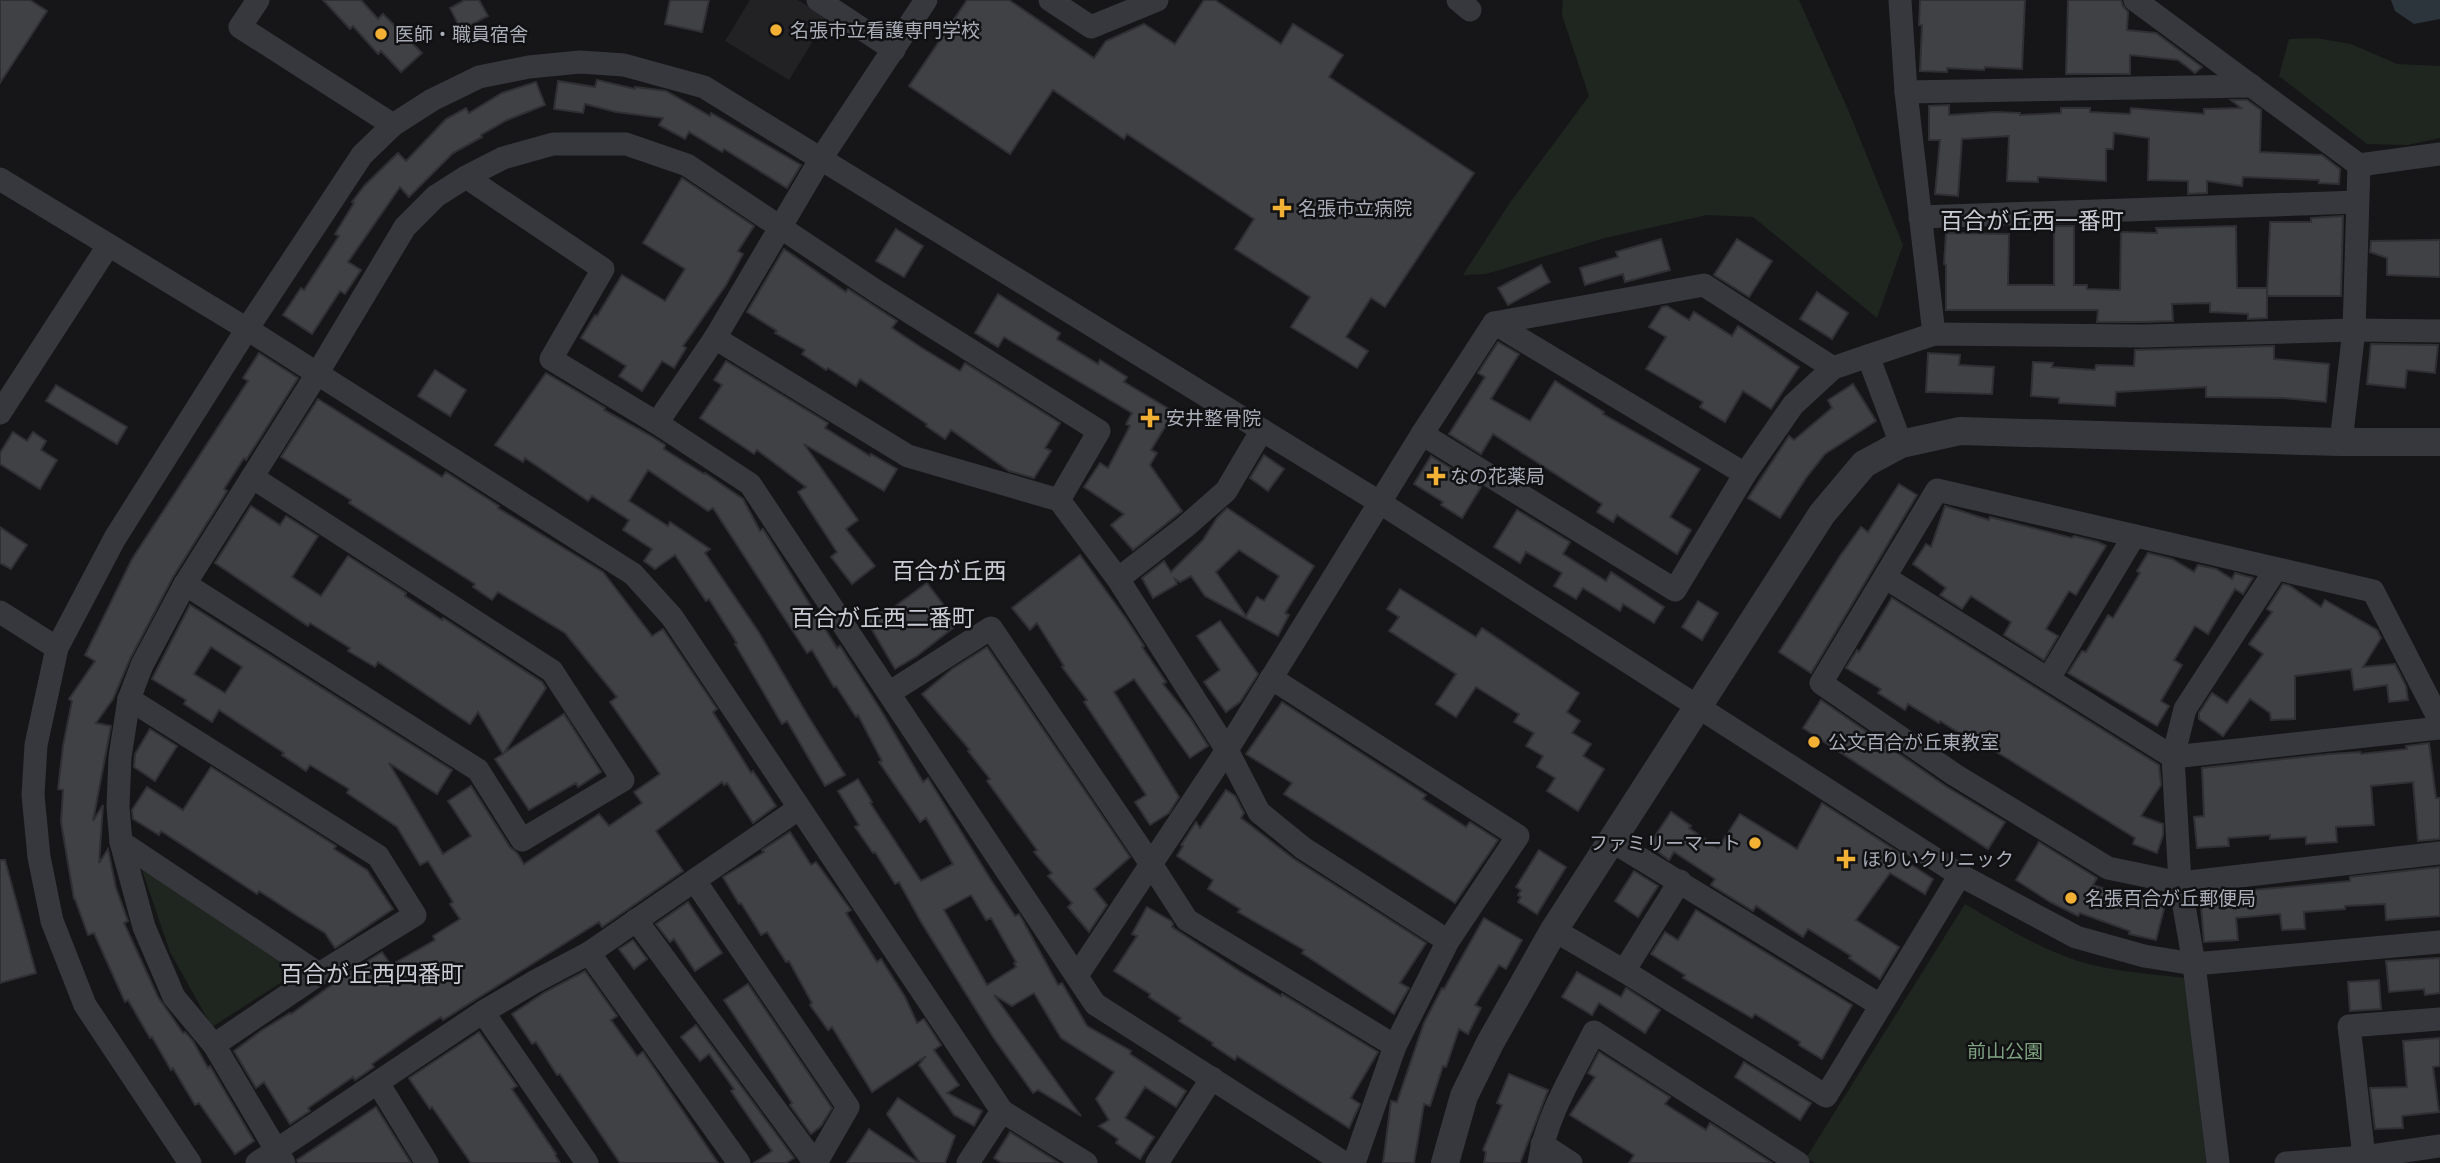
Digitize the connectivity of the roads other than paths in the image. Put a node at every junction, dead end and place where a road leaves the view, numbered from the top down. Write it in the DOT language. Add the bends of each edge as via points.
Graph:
graph roads {
  1 [pos="258,0"];
  2 [pos="818,0"];
  3 [pos="926,0"];
  4 [pos="1050,0"];
  5 [pos="1157,0"];
  6 [pos="1900,0"];
  7 [pos="2135,0"];
  8 [pos="894,50"];
  9 [pos="2252,86"];
  10 [pos="1906,92"];
  11 [pos="393,125"];
  12 [pos="2440,154"];
  13 [pos="820,160"];
  14 [pos="2359,165"];
  15 [pos="466,177"];
  16 [pos="0,179"];
  17 [pos="2357,202"];
  18 [pos="1920,217"];
  19 [pos="781,228"];
  20 [pos="108,246"];
  21 [pos="1494,323"];
  22 [pos="247,329"];
  23 [pos="2354,330"];
  24 [pos="2440,331"];
  25 [pos="1934,334"];
  26 [pos="715,338"];
  27 [pos="1868,356"];
  28 [pos="1833,368"];
  29 [pos="317,374"];
  30 [pos="0,414"];
  31 [pos="657,423"];
  32 [pos="1262,430"];
  33 [pos="1422,434"];
  34 [pos="2341,442"];
  35 [pos="2440,442"];
  36 [pos="1902,444"];
  37 [pos="1745,474"];
  38 [pos="252,477"];
  39 [pos="1059,500"];
  40 [pos="1379,502"];
  41 [pos="2134,536"];
  42 [pos="2276,569"];
  43 [pos="1886,578"];
  44 [pos="1118,579"];
  45 [pos="185,584"];
  46 [pos="0,612"];
  47 [pos="57,649"];
  48 [pos="1271,678"];
  49 [pos="2049,678"];
  50 [pos="890,693"];
  51 [pos="129,699"];
  52 [pos="1699,707"];
  53 [pos="2440,720"];
  54 [pos="2440,728"];
  55 [pos="1227,750"];
  56 [pos="2173,757"];
  57 [pos="798,809"];
  58 [pos="1610,840"];
  59 [pos="121,842"];
  60 [pos="2440,853"];
  61 [pos="1151,864"];
  62 [pos="1960,875"];
  63 [pos="695,881"];
  64 [pos="1680,881"];
  65 [pos="2179,883"];
  66 [pos="636,920"];
  67 [pos="1554,930"];
  68 [pos="1448,941"];
  69 [pos="2440,942"];
  70 [pos="589,953"];
  71 [pos="2194,964"];
  72 [pos="1624,971"];
  73 [pos="319,974"];
  74 [pos="1078,974"];
  75 [pos="1880,1005"];
  76 [pos="483,1012"];
  77 [pos="2440,1019"];
  78 [pos="214,1045"];
  79 [pos="1395,1046"];
  80 [pos="1212,1078"];
  81 [pos="378,1083"];
  82 [pos="1002,1111"];
  83 [pos="2440,1146"];
  84 [pos="1541,1154"];
  85 [pos="2364,1157"];
  86 [pos="273,1159"];
  87 [pos="190,1163"];
  88 [pos="427,1163"];
  89 [pos="587,1163"];
  90 [pos="739,1163"];
  91 [pos="816,1163"];
  92 [pos="968,1163"];
  93 [pos="1086,1163"];
  94 [pos="1157,1163"];
  95 [pos="1344,1163"];
  96 [pos="1353,1163"];
  97 [pos="1445,1163"];
  98 [pos="1571,1163"];
  99 [pos="1798,1163"];
  100 [pos="2218,1163"];
  101 [pos="2286,1163"];
  1 -- 11 [label="street" via="240,27"];
  2 -- 8 [label="street"];
  3 -- 8 [label="street"];
  4 -- 5 [label="street" via="1091,27"];
  6 -- 10 [label="street"];
  7 -- 9 [label="street"];
  8 -- 13 [label="street"];
  9 -- 10 [label="street"];
  9 -- 14 [label="street"];
  10 -- 18 [label="street"];
  11 -- 13 [label="street" via="480,77 580,62 624,65 704,87"];
  11 -- 22 [label="street" via="362,155"];
  12 -- 14 [label="street"];
  13 -- 19 [label="street"];
  13 -- 32 [label="street"];
  14 -- 17 [label="street"];
  15 -- 19 [label="street" via="503,158 553,144 626,144 687,165"];
  15 -- 29 [label="street" via="436,196 405,227"];
  15 -- 31 [label="street" via="603,269 551,359"];
  16 -- 20 [label="street"];
  17 -- 18 [label="street"];
  17 -- 23 [label="street"];
  18 -- 25 [label="street"];
  19 -- 26 [label="street"];
  19 -- 39 [label="street" via="1099,431"];
  20 -- 22 [label="street"];
  20 -- 30 [label="street"];
  21 -- 28 [label="street" via="1704,285"];
  21 -- 33 [label="street"];
  21 -- 37 [label="street"];
  22 -- 29 [label="street"];
  22 -- 47 [label="street" via="116,538"];
  23 -- 24 [label="street"];
  23 -- 25 [label="street" via="2144,336"];
  23 -- 34 [label="street"];
  25 -- 27 [label="street"];
  26 -- 31 [label="street"];
  26 -- 39 [label="street" via="908,456"];
  27 -- 28 [label="street"];
  27 -- 36 [label="street"];
  28 -- 37 [label="street" via="1793,405"];
  29 -- 38 [label="street"];
  29 -- 57 [label="street" via="634,574 672,617"];
  31 -- 50 [label="street" via="750,484"];
  32 -- 40 [label="street"];
  32 -- 44 [label="street" via="1226,491"];
  33 -- 37 [label="street" via="1675,590"];
  33 -- 40 [label="street"];
  34 -- 35 [label="street"];
  34 -- 36 [label="street" via="1960,431"];
  36 -- 52 [label="street" via="1864,464 1822,514"];
  38 -- 45 [label="street"];
  38 -- 45 [label="street" via="552,671 623,780 522,840 478,770"];
  39 -- 44 [label="street"];
  40 -- 48 [label="street"];
  40 -- 52 [label="street"];
  41 -- 42 [label="street"];
  41 -- 43 [label="street" via="1937,490"];
  41 -- 49 [label="street"];
  42 -- 53 [label="street" via="2373,591"];
  42 -- 56 [label="street" via="2185,709"];
  43 -- 49 [label="street"];
  43 -- 65 [label="street" via="1819,686 2108,868"];
  44 -- 55 [label="street"];
  45 -- 51 [label="street"];
  46 -- 47 [label="street"];
  47 -- 87 [label="street" via="36,745 33,795 52,921 85,1005"];
  48 -- 55 [label="street"];
  48 -- 68 [label="street" via="1518,836"];
  49 -- 56 [label="street"];
  50 -- 61 [label="street" via="992,628"];
  50 -- 74 [label="street"];
  51 -- 59 [label="street" via="119,769"];
  51 -- 73 [label="street" via="378,856 415,915"];
  52 -- 58 [label="street"];
  52 -- 62 [label="street" via="1774,747"];
  54 -- 56 [label="street"];
  55 -- 61 [label="street"];
  55 -- 68 [label="street" via="1259,812 1303,848"];
  56 -- 65 [label="street"];
  57 -- 63 [label="street"];
  57 -- 82 [label="street"];
  58 -- 64 [label="street"];
  58 -- 67 [label="street"];
  59 -- 73 [label="street"];
  59 -- 78 [label="street" via="144,927 174,997"];
  60 -- 65 [label="street"];
  61 -- 74 [label="street"];
  61 -- 79 [label="street" via="1187,920"];
  62 -- 71 [label="street" via="2076,937"];
  62 -- 75 [label="street"];
  63 -- 66 [label="street"];
  63 -- 91 [label="street" via="848,1107"];
  64 -- 72 [label="street"];
  64 -- 75 [label="street"];
  65 -- 71 [label="street"];
  66 -- 70 [label="street"];
  66 -- 91 [label="street"];
  67 -- 72 [label="street"];
  67 -- 97 [label="street" via="1464,1096"];
  68 -- 79 [label="street"];
  69 -- 71 [label="street"];
  70 -- 76 [label="street"];
  70 -- 90 [label="street"];
  71 -- 100 [label="street"];
  72 -- 75 [label="street" via="1826,1096"];
  73 -- 78 [label="street"];
  74 -- 80 [label="street" via="1095,1004"];
  76 -- 81 [label="street"];
  76 -- 89 [label="street"];
  77 -- 85 [label="street" via="2349,1026"];
  78 -- 86 [label="street"];
  79 -- 96 [label="street"];
  80 -- 94 [label="street"];
  80 -- 95 [label="street"];
  81 -- 86 [label="street"];
  81 -- 88 [label="street"];
  82 -- 92 [label="street"];
  82 -- 93 [label="street"];
  83 -- 85 [label="street"];
  84 -- 98 [label="street"];
  84 -- 99 [label="street" via="1550,1120 1594,1032"];
  85 -- 101 [label="street"];
}
